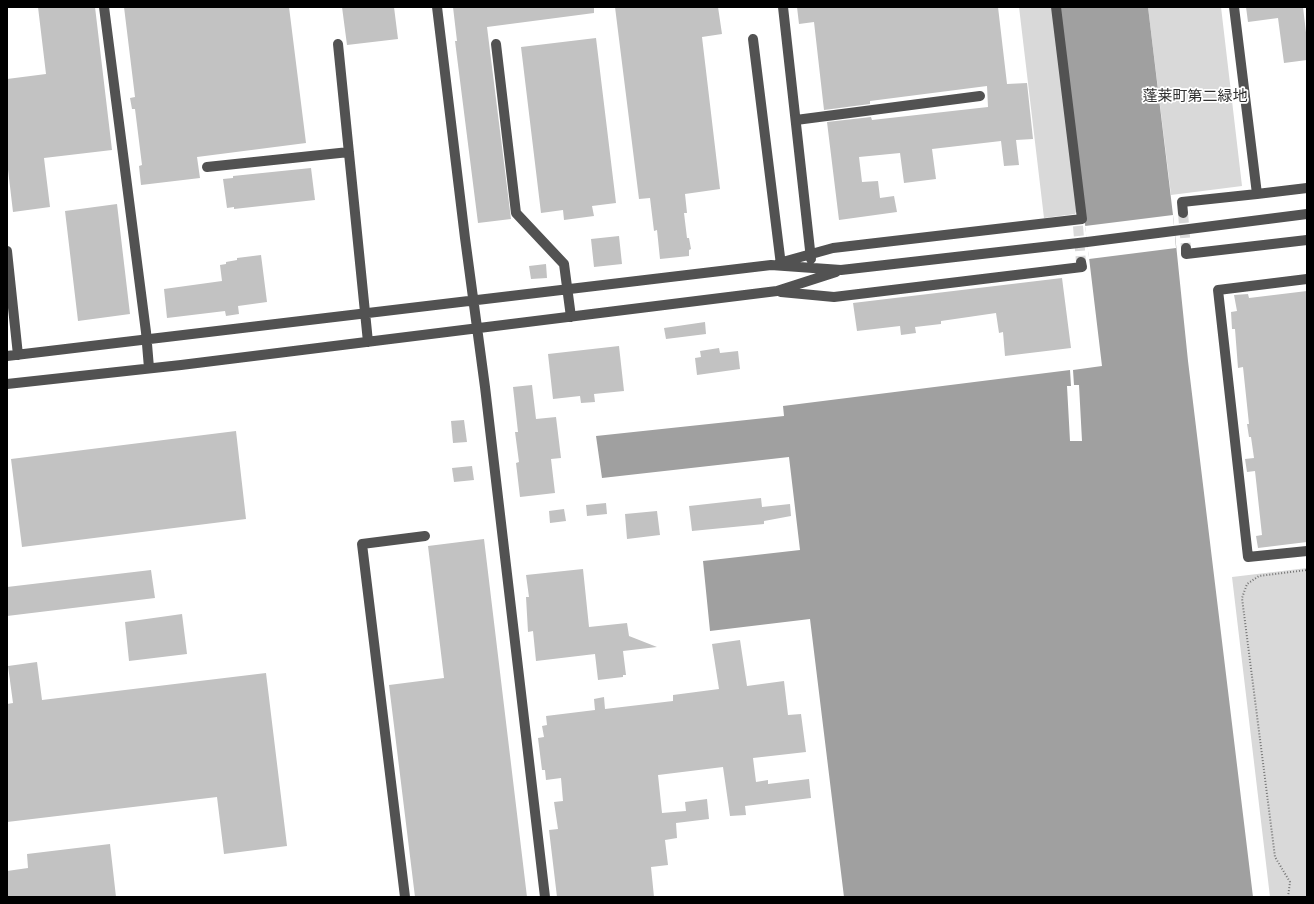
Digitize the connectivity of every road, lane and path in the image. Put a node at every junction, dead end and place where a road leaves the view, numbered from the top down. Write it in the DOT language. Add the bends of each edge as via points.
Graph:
graph roads {
  1 [pos="104,7"];
  2 [pos="437,7"];
  3 [pos="783,7"];
  4 [pos="1056,7"];
  5 [pos="1234,7"];
  6 [pos="753,39"];
  7 [pos="338,44"];
  8 [pos="496,44"];
  9 [pos="980,96"];
  10 [pos="796,120"];
  11 [pos="349,152"];
  12 [pos="207,167"];
  13 [pos="1307,188"];
  14 [pos="1256,194"];
  15 [pos="1183,213"];
  16 [pos="1307,214"];
  17 [pos="1307,240"];
  18 [pos="1186,248"];
  19 [pos="7,251"];
  20 [pos="810,254"];
  21 [pos="1081,262"];
  22 [pos="778,264"];
  23 [pos="811,268"];
  24 [pos="841,270"];
  25 [pos="813,279"];
  26 [pos="1307,280"];
  27 [pos="567,289"];
  28 [pos="777,291"];
  29 [pos="473,300"];
  30 [pos="366,313"];
  31 [pos="571,317"];
  32 [pos="477,329"];
  33 [pos="147,339"];
  34 [pos="368,342"];
  35 [pos="18,355"];
  36 [pos="7,356"];
  37 [pos="149,368"];
  38 [pos="7,384"];
  39 [pos="425,536"];
  40 [pos="1307,551"];
  41 [pos="1307,570"];
  42 [pos="406,897"];
  43 [pos="545,897"];
  44 [pos="1288,897"];
  1 -- 33 [label="street"];
  2 -- 29 [label="street"];
  3 -- 10 [label="street"];
  4 -- 20 [label="street" via="1082,219 1077,223 833,248"];
  5 -- 14 [label="street"];
  6 -- 22 [label="street"];
  7 -- 11 [label="street"];
  8 -- 27 [label="street" via="516,213 564,264"];
  9 -- 10 [label="street"];
  10 -- 20 [label="street"];
  11 -- 12 [label="street"];
  11 -- 30 [label="street"];
  13 -- 14 [label="street"];
  14 -- 15 [label="street" via="1182,202"];
  16 -- 24 [label="street"];
  17 -- 18 [label="street" via="1186,254"];
  19 -- 35 [label="street"];
  20 -- 22 [label="street"];
  20 -- 23 [label="street"];
  21 -- 28 [label="street" via="1082,267 834,297"];
  22 -- 23 [label="street"];
  22 -- 27 [label="street"];
  23 -- 24 [label="street"];
  23 -- 25 [label="street"];
  24 -- 25 [label="street"];
  25 -- 28 [label="street"];
  26 -- 40 [label="street" via="1218,290 1248,557"];
  27 -- 29 [label="street"];
  27 -- 31 [label="street"];
  28 -- 31 [label="street"];
  29 -- 30 [label="street"];
  29 -- 32 [label="street"];
  30 -- 33 [label="street"];
  30 -- 34 [label="street"];
  31 -- 32 [label="street"];
  32 -- 34 [label="street"];
  32 -- 43 [label="street"];
  33 -- 35 [label="street"];
  33 -- 37 [label="street"];
  34 -- 37 [label="street"];
  35 -- 36 [label="street"];
  37 -- 38 [label="street"];
  39 -- 42 [label="street" via="362,544"];
  41 -- 44 [label="path" via="1259,576 1247,584 1242,598 1275,857 1290,882"];
}
